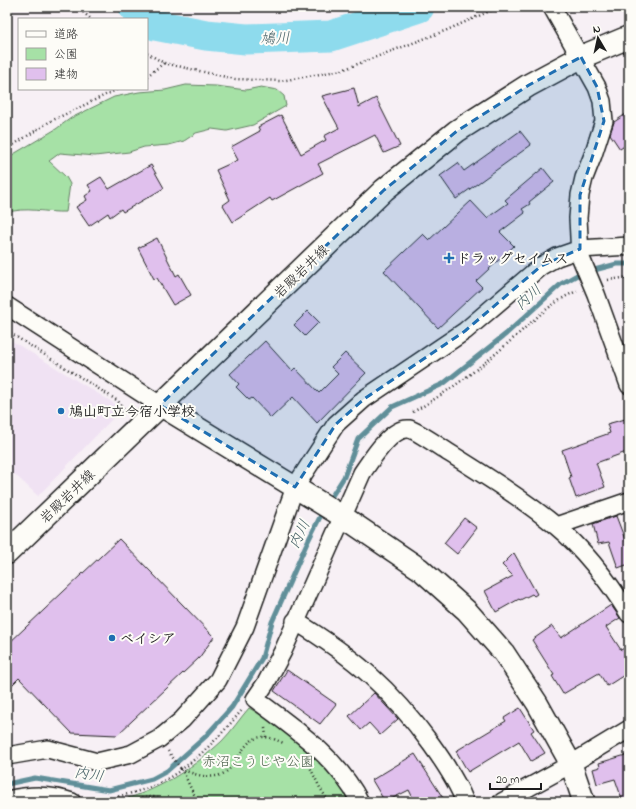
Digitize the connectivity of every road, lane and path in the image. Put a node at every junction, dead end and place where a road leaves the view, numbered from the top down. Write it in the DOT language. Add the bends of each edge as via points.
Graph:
graph roads {
  1 [pos="77,7"];
  2 [pos="499,7"];
  3 [pos="552,7"];
  4 [pos="90,18"];
  5 [pos="629,37"];
  6 [pos="148,54"];
  7 [pos="581,58"];
  8 [pos="164,63"];
  9 [pos="148,75"];
  10 [pos="116,90"];
  11 [pos="7,148"];
  12 [pos="629,246"];
  13 [pos="580,253"];
  14 [pos="629,277"];
  15 [pos="590,282"];
  16 [pos="7,306"];
  17 [pos="7,331"];
  18 [pos="629,385"];
  19 [pos="160,405"];
  20 [pos="120,420"];
  21 [pos="403,430"];
  22 [pos="295,487"];
  23 [pos="629,501"];
  24 [pos="342,516"];
  25 [pos="556,526"];
  26 [pos="7,553"];
  27 [pos="629,614"];
  28 [pos="295,621"];
  29 [pos="255,699"];
  30 [pos="629,729"];
  31 [pos="289,746"];
  32 [pos="7,756"];
  33 [pos="307,762"];
  34 [pos="571,764"];
  35 [pos="181,768"];
  36 [pos="7,800"];
  37 [pos="198,801"];
  38 [pos="72,802"];
  39 [pos="95,802"];
  40 [pos="130,802"];
  41 [pos="166,802"];
  42 [pos="203,802"];
  43 [pos="329,802"];
  44 [pos="360,802"];
  45 [pos="465,802"];
  46 [pos="502,802"];
  47 [pos="584,802"];
  1 -- 4 [label="path"];
  2 -- 8 [label="path" via="342,70 281,81 235,79"];
  3 -- 7 [label="street"];
  5 -- 7 [label="main road, 岩殿岩井線"];
  6 -- 8 [label="path"];
  7 -- 13 [label="street" via="598,87 604,121 580,195"];
  7 -- 19 [label="main road, 岩殿岩井線" via="529,85 457,131 384,190"];
  8 -- 9 [label="path"];
  10 -- 11 [label="path" via="49,122"];
  12 -- 13 [label="street"];
  13 -- 15 [label="street"];
  13 -- 22 [label="street" via="557,257 541,266 465,331 364,399 336,424"];
  14 -- 15 [label="path"];
  15 -- 18 [label="street"];
  15 -- 21 [label="path" via="567,295 444,395 413,412"];
  16 -- 19 [label="street"];
  17 -- 20 [label="path" via="118,401 123,408"];
  19 -- 22 [label="street"];
  19 -- 26 [label="main road, 岩殿岩井線"];
  21 -- 24 [label="street" via="397,431 377,451 362,473"];
  21 -- 25 [label="street" via="409,429 490,478"];
  22 -- 24 [label="street"];
  22 -- 32 [label="street" via="235,649 218,680 182,720 159,738 131,754 112,759 97,762 48,749"];
  23 -- 25 [label="street"];
  24 -- 28 [label="street"];
  24 -- 34 [label="street" via="420,570 467,611 504,653 537,703"];
  25 -- 27 [label="street" via="594,565"];
  28 -- 29 [label="street" via="266,684"];
  28 -- 45 [label="street" via="352,659 401,704 447,766"];
  29 -- 35 [label="path" via="218,737"];
  29 -- 44 [label="street" via="317,748 342,774"];
  30 -- 34 [label="street"];
  31 -- 35 [label="path" via="266,737 250,741 221,775 194,774"];
  33 -- 43 [label="path"];
  34 -- 46 [label="street"];
  34 -- 47 [label="street"];
  35 -- 37 [label="path"];
  35 -- 39 [label="path" via="166,780 149,788"];
  36 -- 38 [label="street" via="36,795 59,797"];
  37 -- 42 [label="path"];
  40 -- 41 [label="path" via="150,796"];
}
